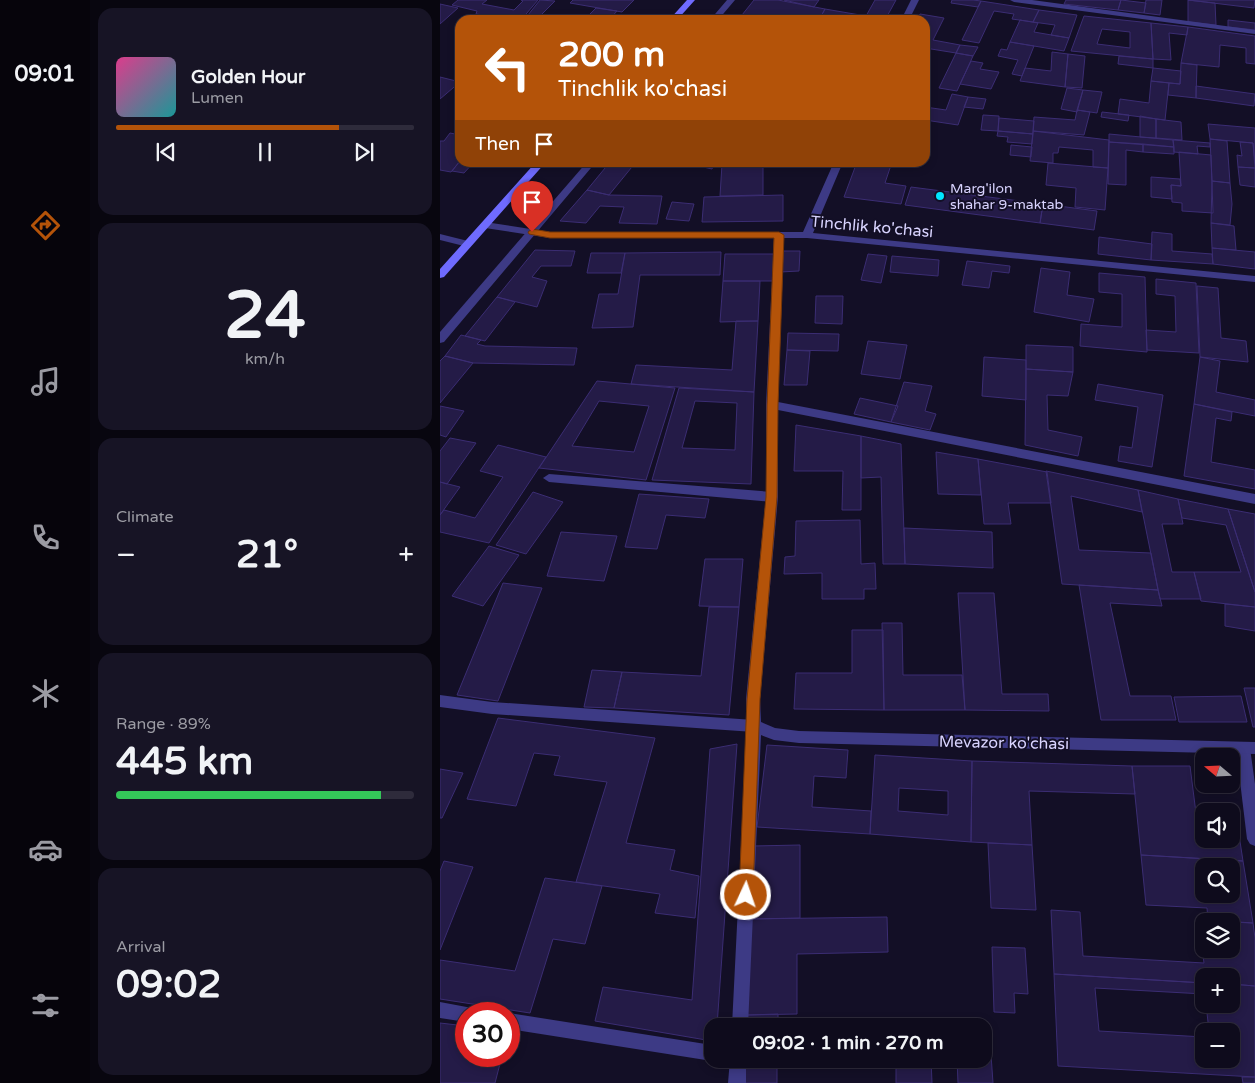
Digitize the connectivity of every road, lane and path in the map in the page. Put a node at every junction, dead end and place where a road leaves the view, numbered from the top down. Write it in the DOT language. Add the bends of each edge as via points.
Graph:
graph roads {
  1 [pos="691,0"];
  2 [pos="731,0"];
  3 [pos="915,0"];
  4 [pos="1014,0"];
  5 [pos="677,15"];
  6 [pos="718,15"];
  7 [pos="908,15"];
  8 [pos="1255,32"];
  9 [pos="537,167"];
  10 [pos="588,167"];
  11 [pos="837,167"];
  12 [pos="485,225"];
  13 [pos="532,232"];
  14 [pos="779,235"];
  15 [pos="807,235"];
  16 [pos="440,237"];
  17 [pos="468,244"];
  18 [pos="440,274"];
  19 [pos="1255,279"];
  20 [pos="440,339"];
  21 [pos="772,405"];
  22 [pos="549,478"];
  23 [pos="772,497"];
  24 [pos="1255,499"];
  25 [pos="440,700"];
  26 [pos="754,726"];
  27 [pos="1249,748"];
  28 [pos="1255,839"];
  29 [pos="440,1010"];
  30 [pos="455,1012"];
  31 [pos="740,1018"];
  32 [pos="520,1023"];
  33 [pos="704,1052"];
  34 [pos="738,1068"];
  35 [pos="737,1083"];
  1 -- 5 [label="main road"];
  2 -- 6 [label="street"];
  3 -- 7 [label="street"];
  4 -- 8 [label="street"];
  9 -- 12 [label="main road"];
  10 -- 13 [label="street"];
  11 -- 15 [label="street"];
  12 -- 13 [label="street, Tinchlik ko'chasi"];
  12 -- 17 [label="main road"];
  13 -- 14 [label="street, Tinchlik ko'chasi" via="550,235"];
  13 -- 20 [label="street"];
  14 -- 15 [label="street, Tinchlik ko'chasi"];
  14 -- 21 [label="street"];
  15 -- 19 [label="street, Tinchlik ko'chasi"];
  16 -- 17 [label="street"];
  17 -- 18 [label="main road"];
  21 -- 23 [label="street"];
  21 -- 24 [label="street"];
  22 -- 23 [label="street"];
  23 -- 26 [label="street" via="753,699"];
  25 -- 26 [label="street, Mevazor ko'chasi" via="492,708"];
  26 -- 27 [label="street, Mevazor ko'chasi" via="774,734 799,737"];
  26 -- 31 [label="street"];
  27 -- 28 [label="street"];
  29 -- 30 [label="street"];
  32 -- 33 [label="street"];
  34 -- 35 [label="street"];
}
